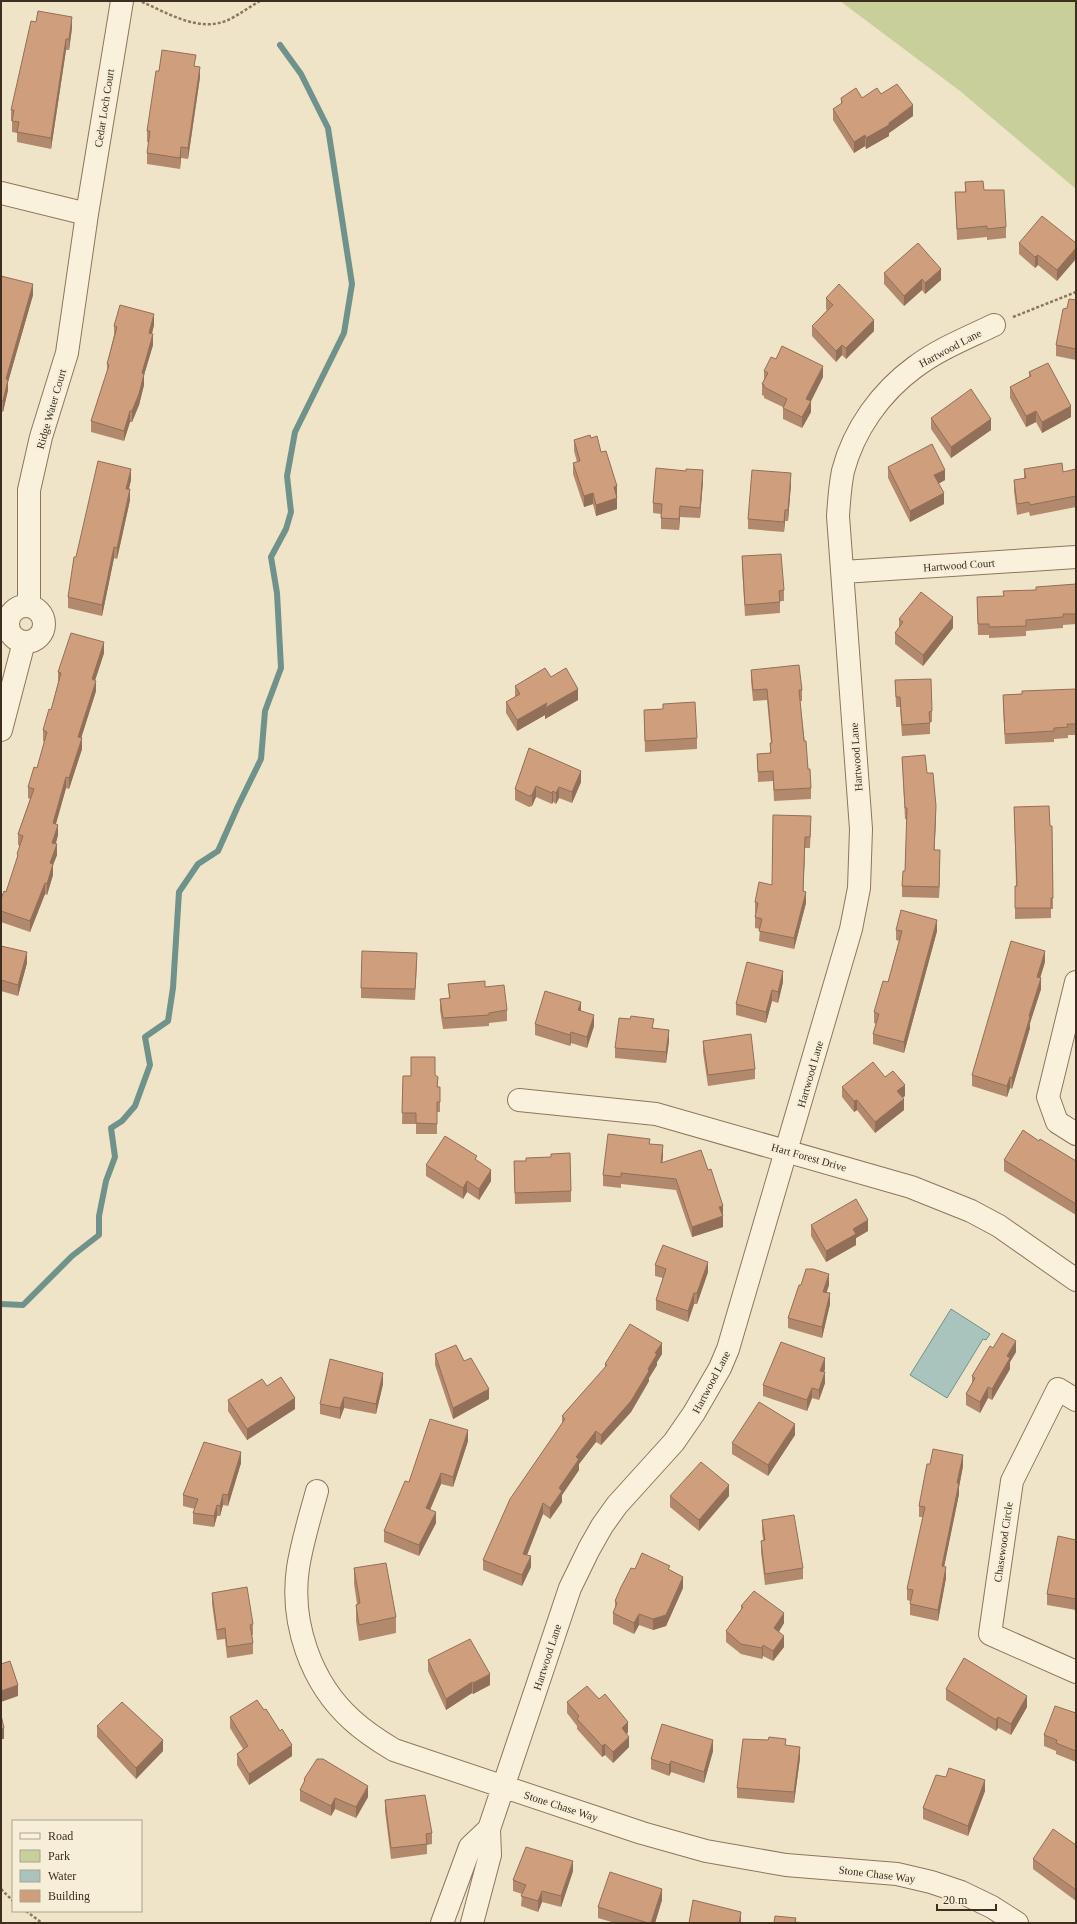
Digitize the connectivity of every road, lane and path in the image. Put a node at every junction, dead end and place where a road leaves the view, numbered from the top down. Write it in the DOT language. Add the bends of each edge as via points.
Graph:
graph roads {
  1 [pos="260,1"];
  2 [pos="132,2"];
  3 [pos="1,193"];
  4 [pos="86,214"];
  5 [pos="1076,292"];
  6 [pos="994,325"];
  7 [pos="1076,556"];
  8 [pos="843,572"];
  9 [pos="1,730"];
  10 [pos="1076,982"];
  11 [pos="519,1100"];
  12 [pos="1076,1134"];
  13 [pos="788,1151"];
  14 [pos="1076,1280"];
  15 [pos="1076,1400"];
  16 [pos="317,1491"];
  17 [pos="1076,1672"];
  18 [pos="503,1787"];
  19 [pos="489,1829"];
  20 [pos="1,1889"];
  21 [pos="12,1900"];
  22 [pos="27,1912"];
  23 [pos="42,1923"];
  24 [pos="442,1923"];
  25 [pos="472,1923"];
  26 [pos="1017,1923"];
  1 -- 2 [label="path" via="227,20 211,25 196,23"];
  2 -- 4 [label="street, Cedar Loch Court"];
  3 -- 4 [label="street"];
  4 -- 9 [label="street, Ridge Water Court" via="67,353 41,437 29,490 29,606 19,607 11,612 8,621 9,631 15,638 24,642"];
  5 -- 6 [label="path"];
  6 -- 8 [label="street, Hartwood Lane" via="916,366 893,384 869,413 843,471 838,516"];
  7 -- 8 [label="street, Hartwood Court"];
  8 -- 13 [label="street, Hartwood Lane" via="861,829 858,888 851,929"];
  10 -- 12 [label="street" via="1048,1097 1057,1122"];
  11 -- 13 [label="street, Hart Forest Drive" via="656,1114"];
  13 -- 14 [label="street, Hart Forest Drive" via="911,1187 971,1211 999,1226"];
  13 -- 18 [label="street, Hartwood Lane" via="726,1355 694,1413 674,1442 617,1505 589,1549 570,1588"];
  15 -- 17 [label="street, Chasewood Circle" via="1058,1389 1012,1480 990,1634"];
  16 -- 18 [label="street, Stone Chase Way" via="298,1569 297,1600 305,1645 324,1687 351,1720 370,1736 394,1750"];
  18 -- 19 [label="street, Hartwood Lane"];
  18 -- 26 [label="street, Stone Chase Way" via="642,1833 706,1851 786,1865 897,1874 931,1882 961,1892"];
  19 -- 24 [label="street, Hartwood Lane" via="470,1847"];
  19 -- 25 [label="street, Hartwood Lane" via="490,1855"];
  20 -- 21 [label="path"];
  22 -- 23 [label="path"];
}
